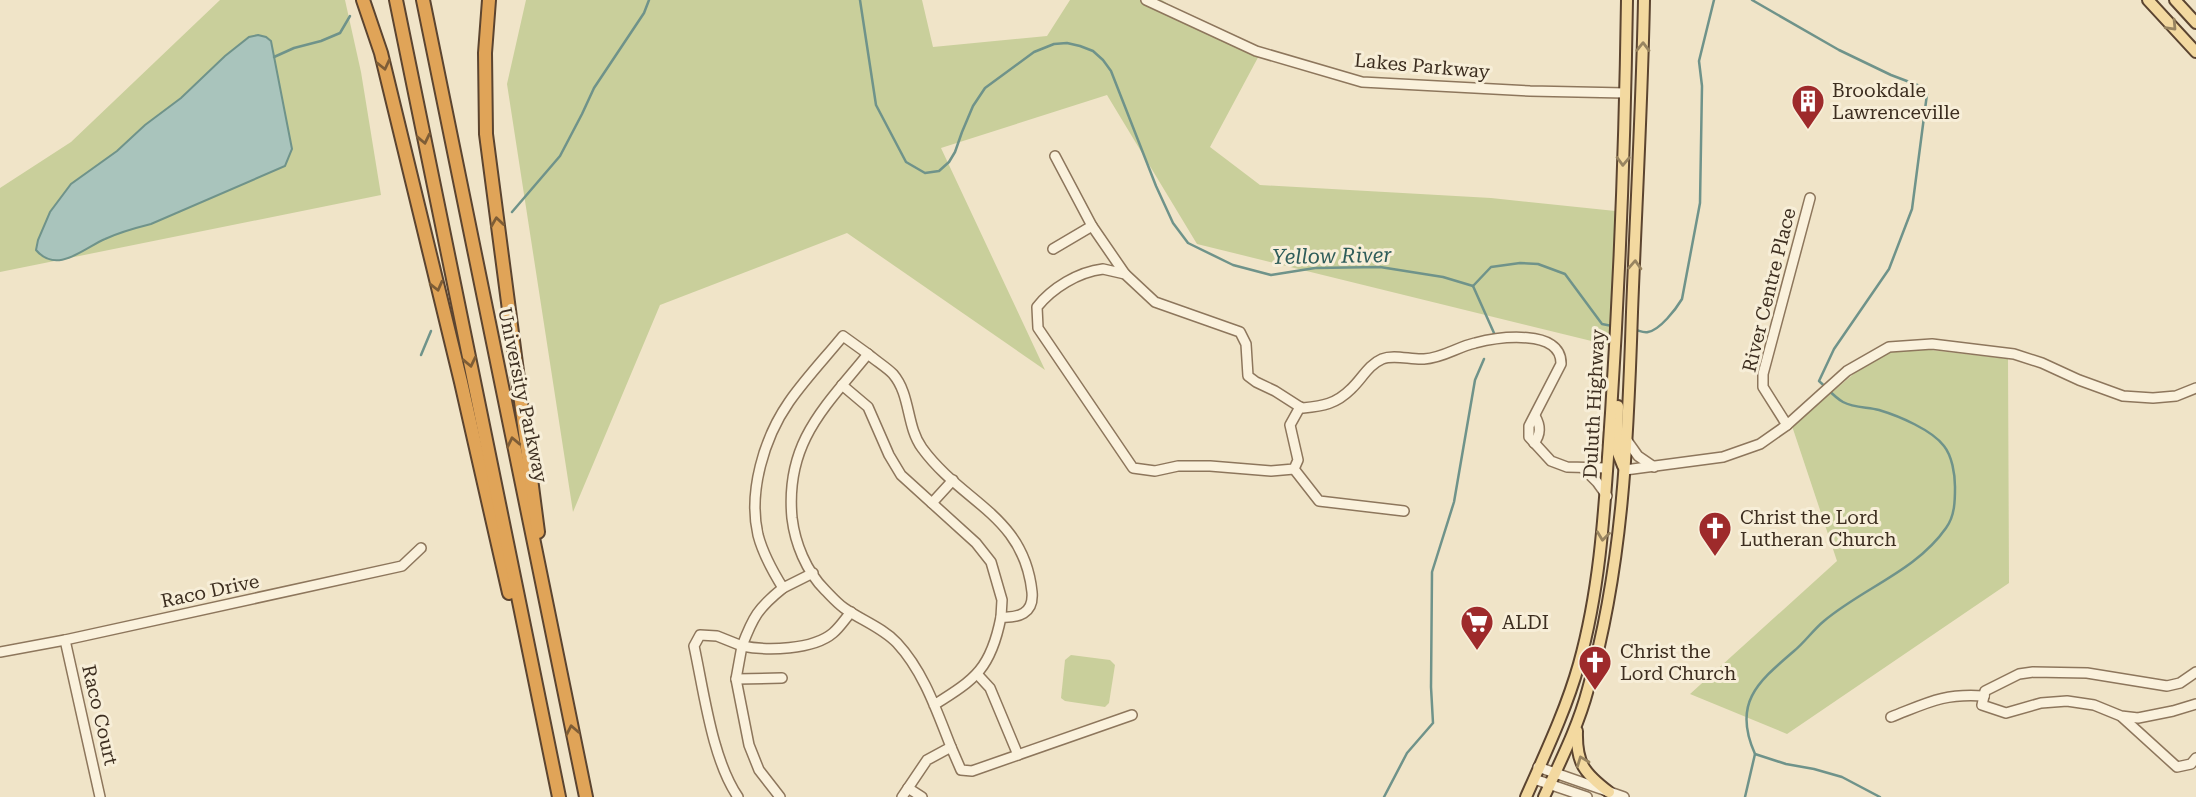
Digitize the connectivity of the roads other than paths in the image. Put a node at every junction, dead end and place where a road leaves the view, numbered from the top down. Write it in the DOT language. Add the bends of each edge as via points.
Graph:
graph roads {
  1 [pos="363,0"];
  2 [pos="396,0"];
  3 [pos="423,0"];
  4 [pos="489,0"];
  5 [pos="1146,0"];
  6 [pos="1627,0"];
  7 [pos="1644,0"];
  8 [pos="2148,0"];
  9 [pos="2175,0"];
  10 [pos="2196,23"];
  11 [pos="2196,52"];
  12 [pos="1625,93"];
  13 [pos="1055,156"];
  14 [pos="1810,198"];
  15 [pos="1092,226"];
  16 [pos="1054,249"];
  17 [pos="1125,274"];
  18 [pos="868,354"];
  19 [pos="1613,377"];
  20 [pos="842,386"];
  21 [pos="2196,388"];
  22 [pos="1302,407"];
  23 [pos="1787,425"];
  24 [pos="1626,439"];
  25 [pos="1654,467"];
  26 [pos="1583,468"];
  27 [pos="1607,468"];
  28 [pos="1294,469"];
  29 [pos="1625,470"];
  30 [pos="953,480"];
  31 [pos="1607,496"];
  32 [pos="932,503"];
  33 [pos="1404,511"];
  34 [pos="421,548"];
  35 [pos="1616,555"];
  36 [pos="813,573"];
  37 [pos="542,581"];
  38 [pos="783,589"];
  39 [pos="851,612"];
  40 [pos="1001,617"];
  41 [pos="65,640"];
  42 [pos="742,646"];
  43 [pos="0,652"];
  44 [pos="531,660"];
  45 [pos="2196,672"];
  46 [pos="978,675"];
  47 [pos="782,678"];
  48 [pos="736,679"];
  49 [pos="1984,696"];
  50 [pos="2196,704"];
  51 [pos="934,705"];
  52 [pos="1132,715"];
  53 [pos="1891,716"];
  54 [pos="2121,716"];
  55 [pos="1578,719"];
  56 [pos="951,747"];
  57 [pos="1018,755"];
  58 [pos="2196,758"];
  59 [pos="1538,767"];
  60 [pos="1555,773"];
  61 [pos="1534,779"];
  62 [pos="1549,785"];
  63 [pos="908,788"];
  64 [pos="1609,792"];
  65 [pos="100,797"];
  66 [pos="559,797"];
  67 [pos="586,797"];
  68 [pos="738,797"];
  69 [pos="779,797"];
  70 [pos="902,797"];
  71 [pos="922,797"];
  72 [pos="1526,797"];
  73 [pos="1544,797"];
  74 [pos="1587,797"];
  75 [pos="1624,797"];
  1 -- 44 [label="highway, one-way" via="381,53 514,617"];
  2 -- 44 [label="highway, one-way"];
  37 -- 3 [label="highway, University Parkway, one-way"];
  37 -- 4 [label="highway, one-way" via="486,134"];
  5 -- 12 [label="street, Lakes Parkway" via="1256,51 1362,82"];
  6 -- 12 [label="main road, Duluth Highway"];
  24 -- 7 [label="main road, Duluth Highway, one-way"];
  8 -- 11 [label="main road, one-way"];
  9 -- 10 [label="main road"];
  12 -- 19 [label="main road, Duluth Highway, one-way"];
  13 -- 15 [label="street"];
  14 -- 23 [label="street, River Centre Place" via="1763,374 1763,387"];
  15 -- 16 [label="street"];
  15 -- 17 [label="street"];
  17 -- 22 [label="street" via="1155,302 1240,332 1246,344 1248,376"];
  17 -- 28 [label="street" via="1087,271 1047,295 1037,307 1038,328 1133,468"];
  18 -- 20 [label="street"];
  18 -- 30 [label="street" via="893,374 917,439"];
  18 -- 38 [label="street" via="843,336 789,401 766,446 755,507 758,536"];
  19 -- 27 [label="main road, Duluth Highway"];
  19 -- 29 [label="main road" via="1619,383 1617,450"];
  20 -- 32 [label="street" via="868,407 901,475"];
  20 -- 36 [label="street" via="817,416 800,447 792,475 793,530"];
  21 -- 23 [label="street" via="2176,396 2123,396 2014,354 1932,344 1889,347 1847,371"];
  22 -- 26 [label="street" via="1328,405 1383,358 1448,355 1472,343 1503,337 1543,340 1556,347 1562,364 1535,416 1539,436 1534,443 1551,461"];
  22 -- 28 [label="street" via="1290,425 1298,460"];
  23 -- 25 [label="street" via="1740,452"];
  24 -- 25 [label="street" via="1638,456"];
  24 -- 29 [label="main road, Duluth Highway"];
  25 -- 29 [label="street"];
  26 -- 27 [label="street"];
  26 -- 31 [label="street"];
  27 -- 31 [label="main road, Duluth Highway"];
  27 -- 35 [label="main road" via="1618,488"];
  28 -- 33 [label="street" via="1319,500"];
  29 -- 35 [label="main road, Duluth Highway"];
  30 -- 32 [label="street"];
  30 -- 40 [label="street" via="1012,535 1027,564 1033,599 1027,611 1016,618"];
  31 -- 59 [label="main road, Duluth Highway, one-way" via="1597,578 1579,663"];
  32 -- 40 [label="street" via="991,562 1002,600"];
  34 -- 41 [label="street, Raco Drive" via="402,566"];
  35 -- 55 [label="main road, Duluth Highway" via="1605,624"];
  36 -- 38 [label="street"];
  36 -- 39 [label="street"];
  67 -- 37 [label="highway, University Parkway, one-way"];
  38 -- 42 [label="street" via="763,604"];
  39 -- 42 [label="street" via="820,641 780,649"];
  39 -- 51 [label="street" via="896,642 916,667"];
  40 -- 46 [label="street" via="997,639"];
  41 -- 43 [label="street, Raco Drive"];
  41 -- 65 [label="street, Raco Court"];
  42 -- 48 [label="street"];
  42 -- 68 [label="street" via="700,635 695,646 716,747"];
  44 -- 66 [label="highway"];
  45 -- 49 [label="street" via="2167,686 2087,673 2033,672 1998,683"];
  46 -- 51 [label="street"];
  46 -- 57 [label="street" via="990,688"];
  47 -- 48 [label="street"];
  48 -- 69 [label="street" via="749,745 759,770"];
  49 -- 53 [label="street" via="1936,699"];
  49 -- 54 [label="street" via="1982,705 2006,713 2067,701"];
  50 -- 54 [label="street" via="2138,718"];
  51 -- 56 [label="street"];
  52 -- 57 [label="street"];
  54 -- 58 [label="street" via="2177,766 2191,764"];
  55 -- 60 [label="main road, Duluth Highway"];
  64 -- 55 [label="main road, one-way" via="1588,776 1580,762"];
  56 -- 57 [label="street" via="961,769 972,772"];
  56 -- 63 [label="street" via="928,760"];
  59 -- 60 [label="street"];
  59 -- 61 [label="main road, Duluth Highway"];
  60 -- 62 [label="main road, Duluth Highway"];
  60 -- 64 [label="street"];
  61 -- 62 [label="street"];
  61 -- 72 [label="main road, Duluth Highway"];
  62 -- 73 [label="main road, Duluth Highway"];
  62 -- 74 [label="street"];
  63 -- 70 [label="street"];
  63 -- 71 [label="street"];
  64 -- 75 [label="street"];
}
